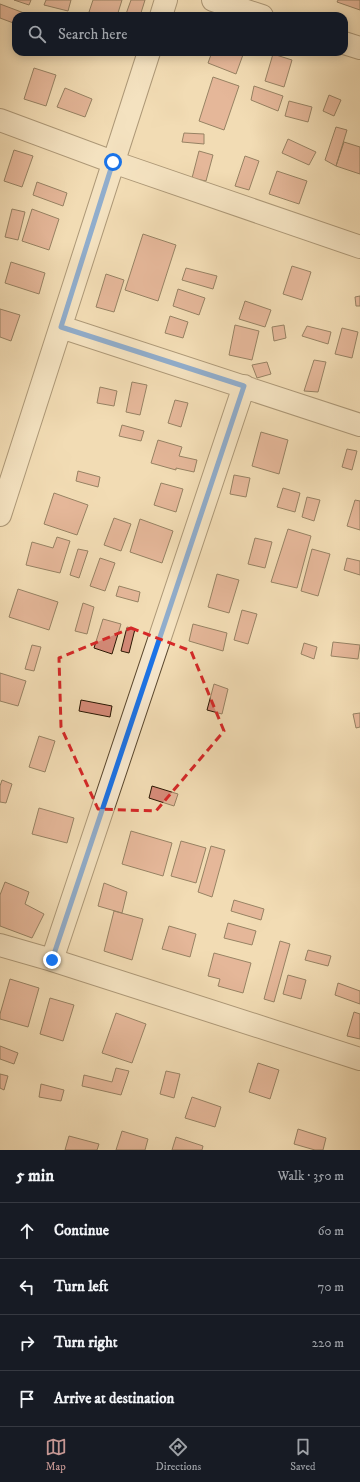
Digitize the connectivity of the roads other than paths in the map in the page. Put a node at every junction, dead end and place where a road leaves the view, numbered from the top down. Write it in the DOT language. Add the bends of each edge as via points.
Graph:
graph roads {
  1 [pos="166,0"];
  2 [pos="213,0"];
  3 [pos="162,12"];
  4 [pos="250,12"];
  5 [pos="348,44"];
  6 [pos="360,48"];
  7 [pos="148,56"];
  8 [pos="0,120"];
  9 [pos="113,162"];
  10 [pos="360,247"];
  11 [pos="61,327"];
  12 [pos="244,386"];
  13 [pos="360,425"];
  14 [pos="0,515"];
  15 [pos="0,945"];
  16 [pos="52,960"];
  17 [pos="360,1059"];
  1 -- 3 [label="street"];
  2 -- 4 [label="street"];
  5 -- 6 [label="street"];
  7 -- 9 [label="street"];
  8 -- 9 [label="street"];
  9 -- 10 [label="street"];
  9 -- 11 [label="street"];
  11 -- 12 [label="street"];
  11 -- 14 [label="street"];
  12 -- 13 [label="street"];
  12 -- 16 [label="street"];
  15 -- 16 [label="street"];
  16 -- 17 [label="street"];
}
